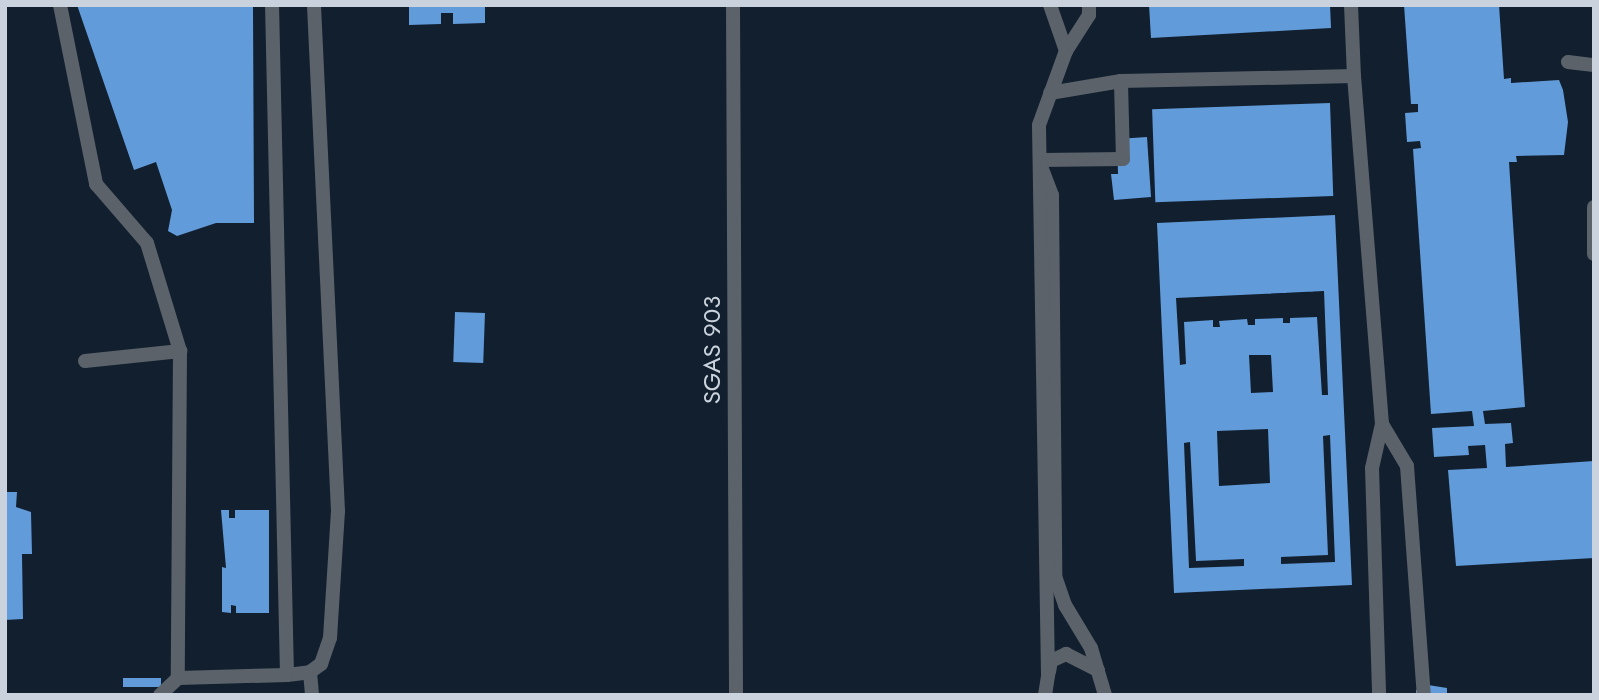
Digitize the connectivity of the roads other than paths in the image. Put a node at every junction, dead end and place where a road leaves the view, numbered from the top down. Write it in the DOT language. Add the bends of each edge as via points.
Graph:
graph roads {
  1 [pos="61,5"];
  2 [pos="272,5"];
  3 [pos="314,5"];
  4 [pos="733,5"];
  5 [pos="1050,5"];
  6 [pos="1089,5"];
  7 [pos="1351,5"];
  8 [pos="1066,51"];
  9 [pos="1568,62"];
  10 [pos="1594,65"];
  11 [pos="1354,76"];
  12 [pos="1121,81"];
  13 [pos="1050,93"];
  14 [pos="1041,164"];
  15 [pos="1594,207"];
  16 [pos="1594,254"];
  17 [pos="180,351"];
  18 [pos="85,361"];
  19 [pos="1382,424"];
  20 [pos="1098,670"];
  21 [pos="310,672"];
  22 [pos="287,675"];
  23 [pos="1048,675"];
  24 [pos="178,678"];
  25 [pos="160,695"];
  26 [pos="312,695"];
  27 [pos="736,695"];
  28 [pos="1045,695"];
  29 [pos="1105,695"];
  30 [pos="1379,695"];
  31 [pos="1424,695"];
  1 -- 17 [label="lane" via="96,184 148,243"];
  2 -- 22 [label="lane"];
  3 -- 21 [label="lane" via="338,511 330,638 321,664"];
  4 -- 27 [label="lane, SGAS 903"];
  5 -- 8 [label="lane"];
  6 -- 8 [label="lane" via="1086,22"];
  7 -- 11 [label="lane"];
  8 -- 13 [label="lane"];
  9 -- 10 [label="lane"];
  11 -- 12 [label="lane"];
  11 -- 19 [label="lane"];
  12 -- 13 [label="lane"];
  12 -- 14 [label="lane" via="1124,159"];
  13 -- 14 [label="lane" via="1039,125"];
  14 -- 20 [label="lane" via="1052,195 1055,576"];
  14 -- 23 [label="lane" via="1038,236"];
  15 -- 16 [label="lane"];
  17 -- 18 [label="lane"];
  17 -- 24 [label="lane"];
  19 -- 30 [label="lane" via="1372,468"];
  19 -- 31 [label="lane" via="1408,466"];
  20 -- 23 [label="lane" via="1066,654 1051,661"];
  20 -- 29 [label="lane"];
  21 -- 22 [label="lane"];
  21 -- 26 [label="lane"];
  22 -- 24 [label="lane"];
  23 -- 28 [label="lane"];
  24 -- 25 [label="lane"];
}
